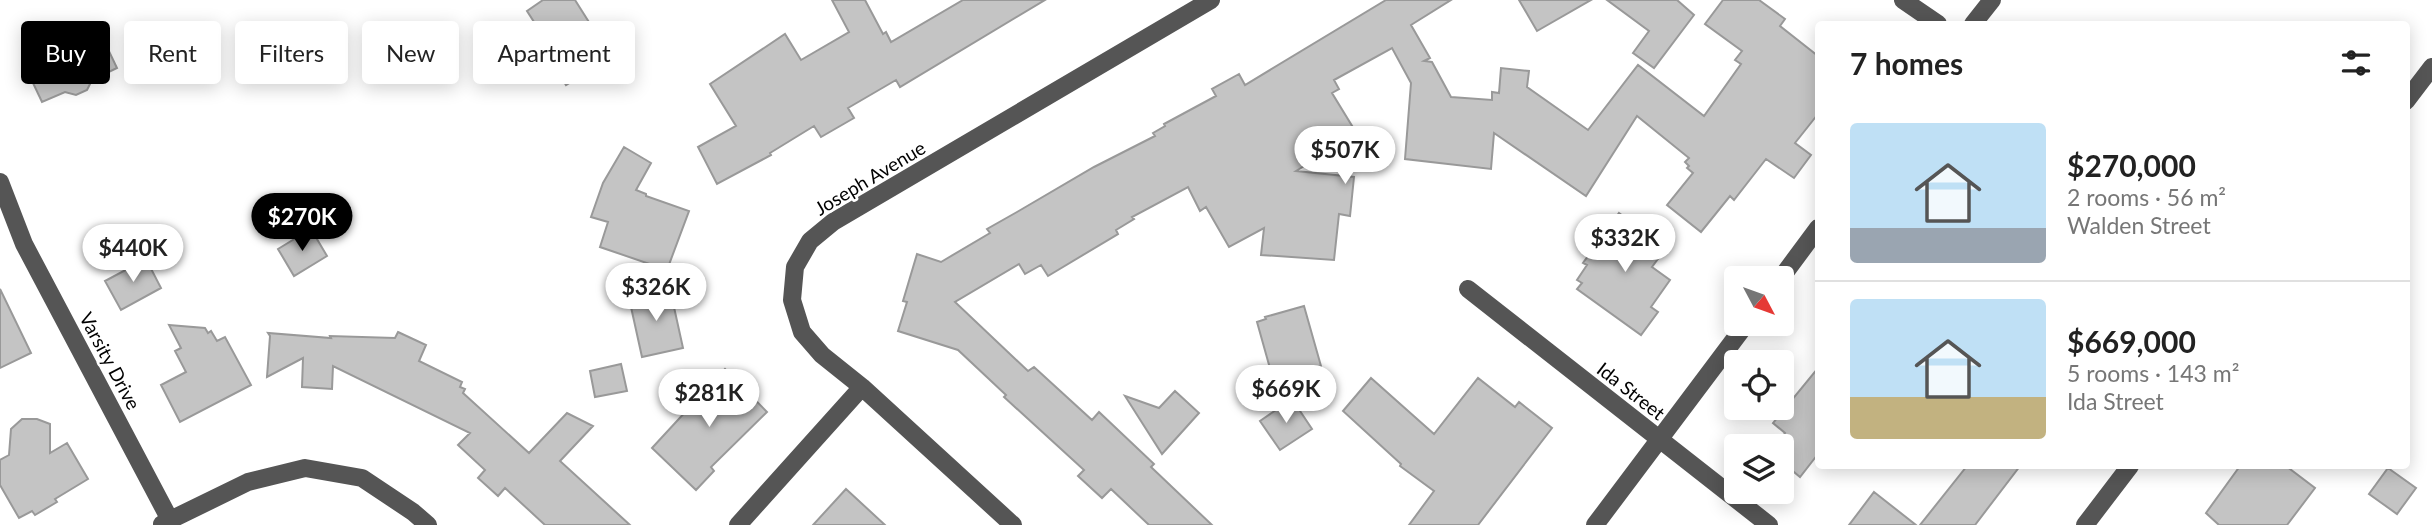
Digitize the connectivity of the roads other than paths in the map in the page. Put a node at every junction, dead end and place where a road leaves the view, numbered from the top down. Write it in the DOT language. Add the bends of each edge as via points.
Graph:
graph roads {
  1 [pos="1903,0"];
  2 [pos="1992,0"];
  3 [pos="1199,3"];
  4 [pos="1934,21"];
  5 [pos="1975,21"];
  6 [pos="2432,67"];
  7 [pos="2410,96"];
  8 [pos="0,182"];
  9 [pos="1815,233"];
  10 [pos="1790,266"];
  11 [pos="1468,289"];
  12 [pos="1737,336"];
  13 [pos="862,387"];
  14 [pos="1659,439"];
  15 [pos="2128,469"];
  16 [pos="166,522"];
  17 [pos="428,525"];
  18 [pos="738,525"];
  19 [pos="1013,525"];
  20 [pos="1595,525"];
  21 [pos="1769,525"];
  22 [pos="2085,525"];
  1 -- 4 [label="street"];
  2 -- 5 [label="street"];
  3 -- 13 [label="street, Joseph Avenue" via="833,222 810,241 795,267 792,300 802,332"];
  6 -- 7 [label="street"];
  8 -- 16 [label="street, Varsity Drive" via="24,244"];
  9 -- 10 [label="street"];
  11 -- 14 [label="street, Ida Street"];
  12 -- 14 [label="street"];
  13 -- 18 [label="street"];
  13 -- 19 [label="street, Joseph Avenue"];
  14 -- 20 [label="street"];
  14 -- 21 [label="street, Ida Street"];
  15 -- 22 [label="street"];
  16 -- 17 [label="street" via="248,482 304,468 362,478"];
}
